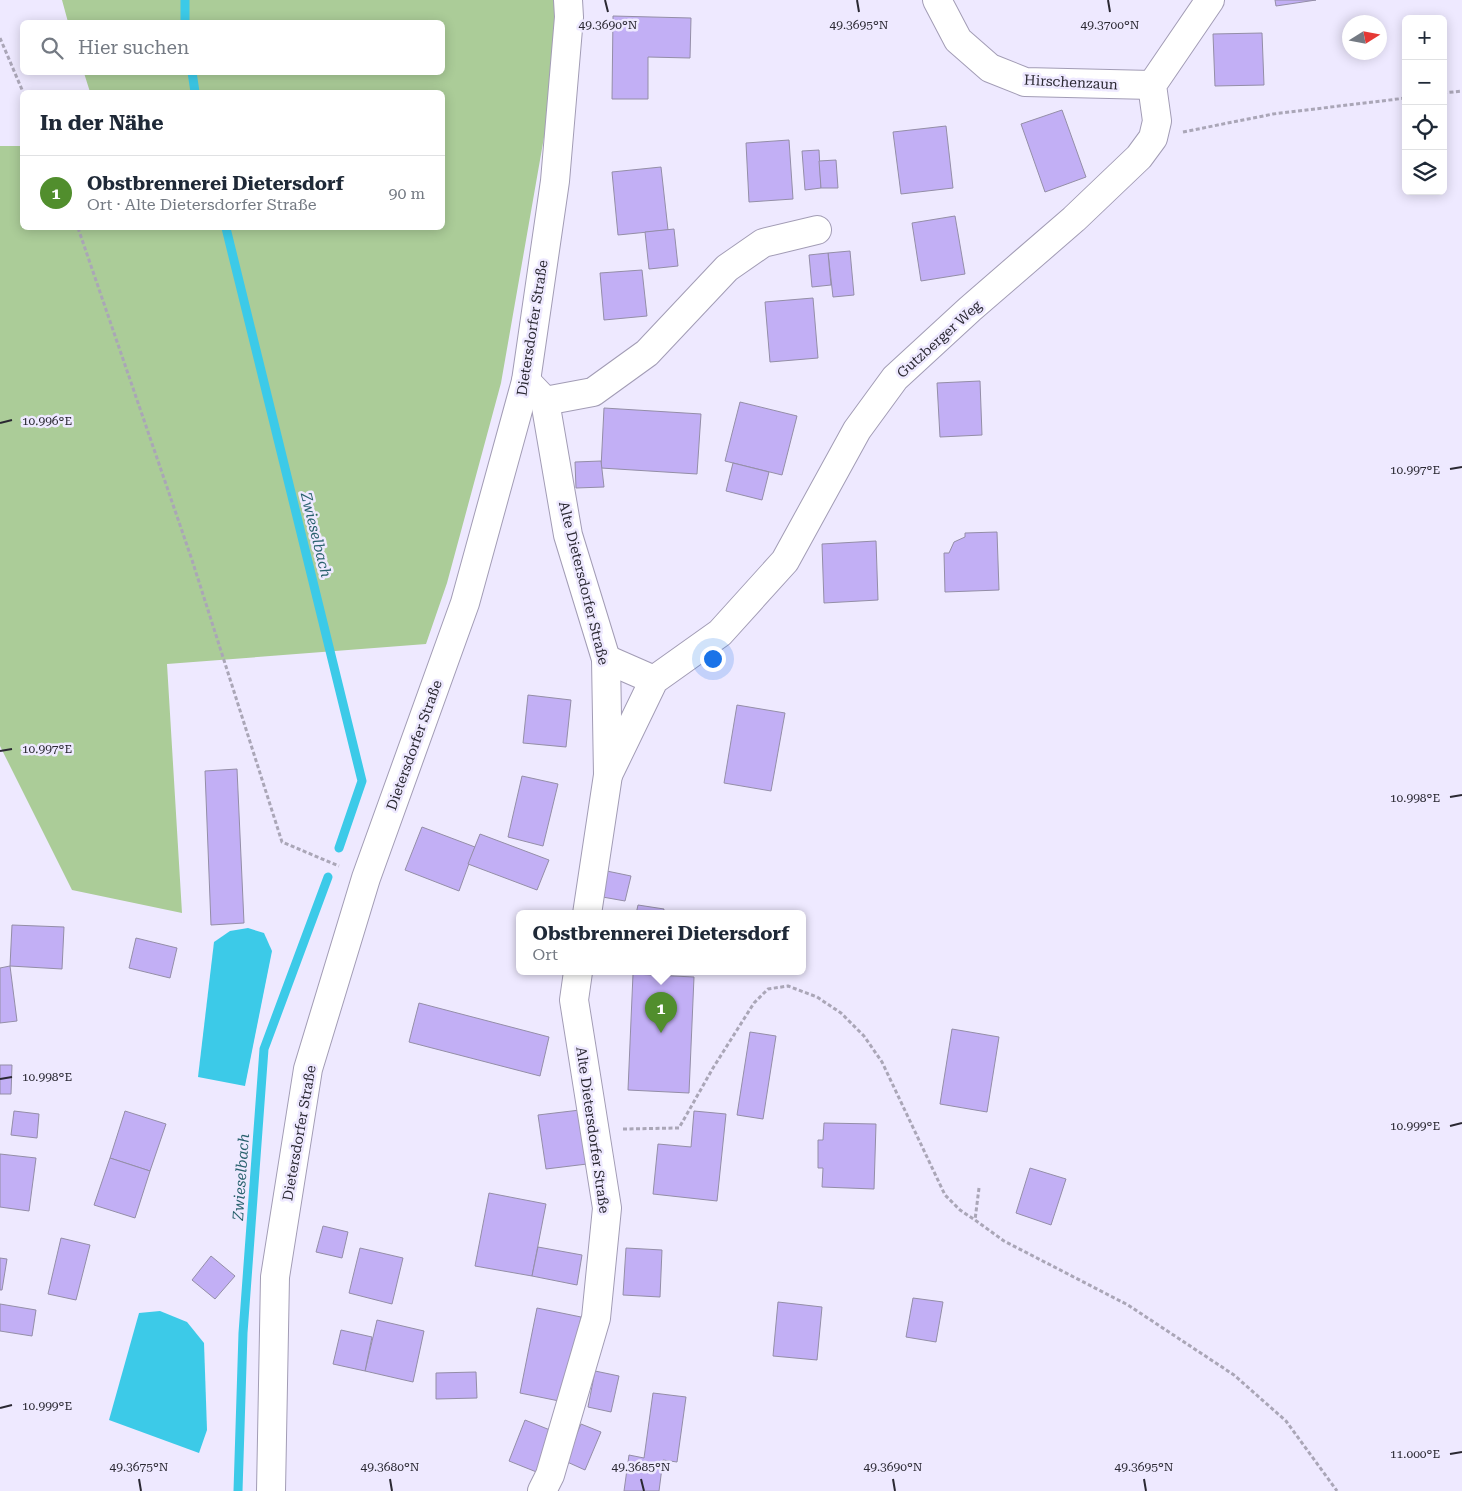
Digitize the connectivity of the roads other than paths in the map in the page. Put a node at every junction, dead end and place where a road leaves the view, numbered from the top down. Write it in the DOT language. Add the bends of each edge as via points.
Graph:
graph roads {
  1 [pos="568,0"];
  2 [pos="937,0"];
  3 [pos="1210,0"];
  4 [pos="1152,85"];
  5 [pos="817,230"];
  6 [pos="526,381"];
  7 [pos="545,401"];
  8 [pos="606,659"];
  9 [pos="654,680"];
  10 [pos="608,775"];
  11 [pos="588,910"];
  12 [pos="578,975"];
  13 [pos="271,1491"];
  14 [pos="542,1491"];
  1 -- 6 [label="street, Dietersdorfer Straße" via="555,181"];
  2 -- 4 [label="street, Hirschenzaun" via="958,40 999,72 1025,82"];
  3 -- 4 [label="street"];
  4 -- 9 [label="street, Gutzberger Weg" via="1157,120 1153,138 1139,156 1074,219 895,378 857,430 785,561 720,633"];
  5 -- 7 [label="street" via="763,242 727,268 647,353 593,392"];
  6 -- 7 [label="street"];
  6 -- 13 [label="street, Dietersdorfer Straße" via="465,603 366,878 308,1069 275,1276"];
  7 -- 8 [label="street, Alte Dietersdorfer Straße" via="568,535"];
  8 -- 9 [label="street"];
  8 -- 10 [label="street, Alte Dietersdorfer Straße"];
  9 -- 10 [label="street, Gutzberger Weg"];
  10 -- 11 [label="street, Alte Dietersdorfer Straße"];
  12 -- 14 [label="street, Alte Dietersdorfer Straße" via="574,1000 607,1208 596,1318 550,1475"];
}
